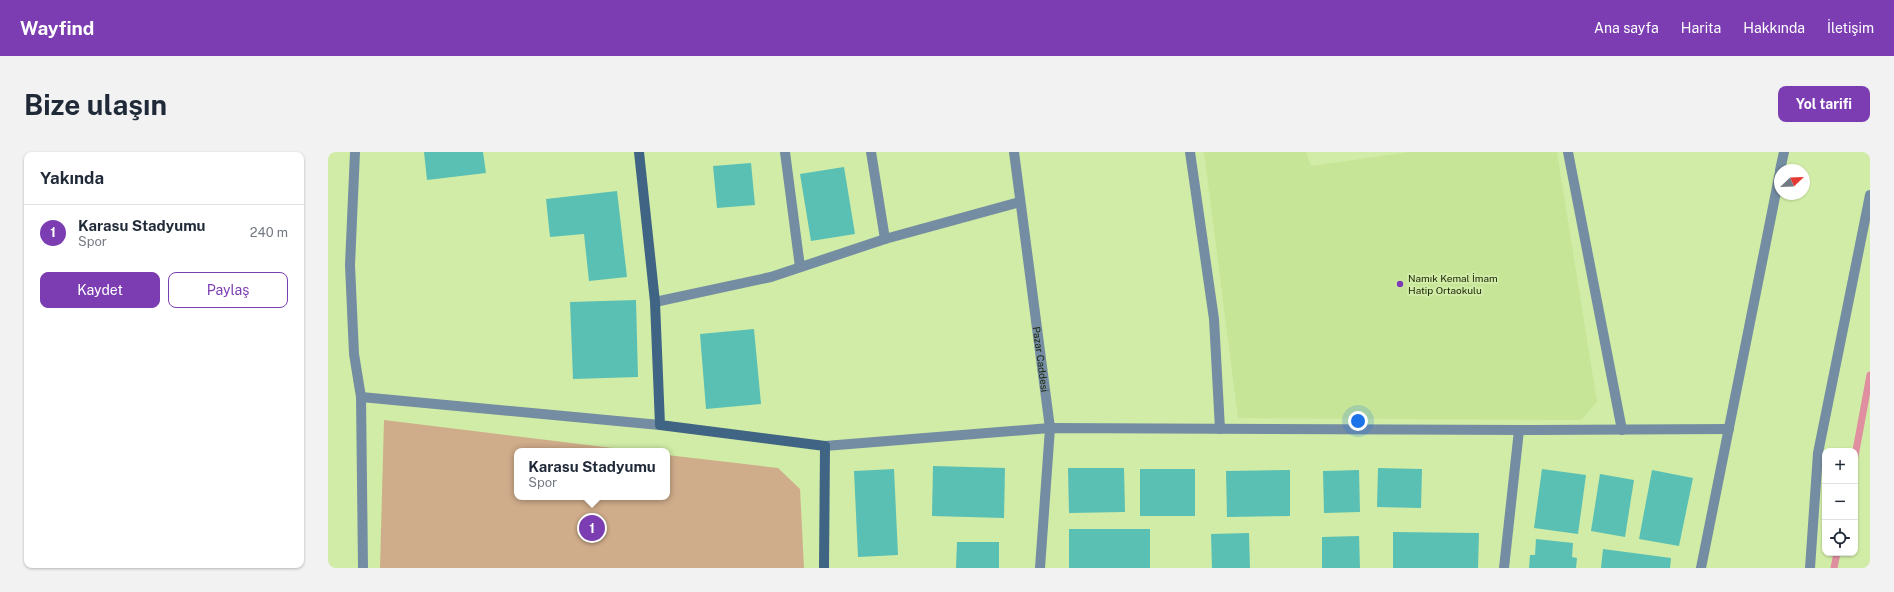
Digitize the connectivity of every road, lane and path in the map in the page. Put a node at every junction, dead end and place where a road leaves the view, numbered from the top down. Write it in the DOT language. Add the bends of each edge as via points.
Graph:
graph roads {
  1 [pos="355,152"];
  2 [pos="639,152"];
  3 [pos="785,152"];
  4 [pos="870,152"];
  5 [pos="1014,152"];
  6 [pos="1190,152"];
  7 [pos="1568,152"];
  8 [pos="1784,152"];
  9 [pos="1781,164"];
  10 [pos="1870,195"];
  11 [pos="1774,200"];
  12 [pos="1020,202"];
  13 [pos="885,239"];
  14 [pos="800,267"];
  15 [pos="655,302"];
  16 [pos="361,397"];
  17 [pos="660,426"];
  18 [pos="1050,428"];
  19 [pos="1220,429"];
  20 [pos="1729,429"];
  21 [pos="1519,430"];
  22 [pos="1622,430"];
  23 [pos="826,446"];
  24 [pos="363,568"];
  25 [pos="824,568"];
  26 [pos="1040,568"];
  27 [pos="1504,568"];
  28 [pos="1701,568"];
  29 [pos="1810,568"];
  1 -- 16 [label="street" via="350,265 354,354"];
  2 -- 15 [label="main road"];
  3 -- 14 [label="street"];
  4 -- 13 [label="street"];
  5 -- 12 [label="street, Pazar Caddesi"];
  6 -- 19 [label="street" via="1214,319"];
  7 -- 22 [label="street"];
  8 -- 9 [label="street"];
  10 -- 29 [label="street" via="1818,453"];
  11 -- 20 [label="street"];
  12 -- 13 [label="street"];
  12 -- 18 [label="street, Pazar Caddesi"];
  13 -- 14 [label="street"];
  14 -- 15 [label="street" via="771,277"];
  15 -- 17 [label="main road"];
  16 -- 17 [label="street"];
  16 -- 24 [label="street"];
  17 -- 23 [label="main road"];
  18 -- 19 [label="street"];
  18 -- 23 [label="street"];
  18 -- 26 [label="street, Pazar Caddesi"];
  19 -- 21 [label="street"];
  20 -- 22 [label="street"];
  20 -- 28 [label="street"];
  21 -- 22 [label="street"];
  21 -- 27 [label="street"];
  23 -- 25 [label="main road"];
}
